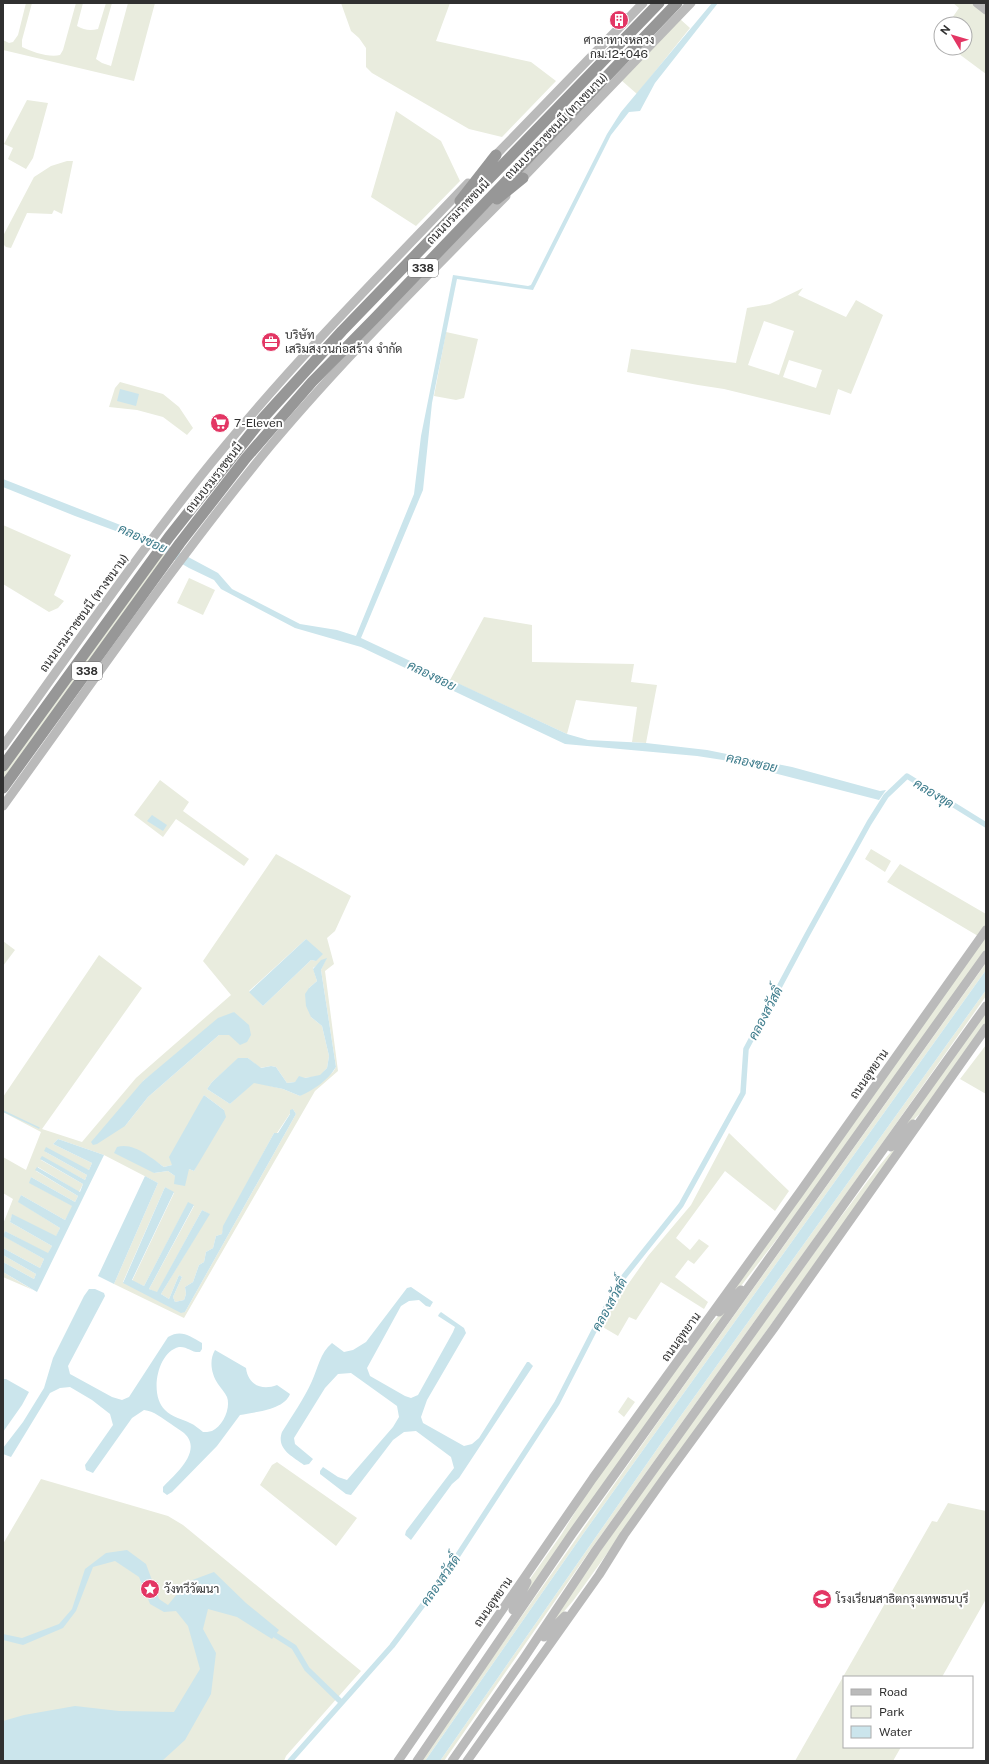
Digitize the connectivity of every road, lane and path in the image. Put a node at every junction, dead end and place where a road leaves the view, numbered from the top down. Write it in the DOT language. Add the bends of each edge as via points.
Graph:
graph roads {
  1 [pos="643,3"];
  2 [pos="659,3"];
  3 [pos="677,3"];
  4 [pos="692,3"];
  5 [pos="977,3"];
  6 [pos="986,10"];
  7 [pos="496,155"];
  8 [pos="523,178"];
  9 [pos="448,242"];
  10 [pos="425,246"];
  11 [pos="184,548"];
  12 [pos="176,558"];
  13 [pos="3,746"];
  14 [pos="3,766"];
  15 [pos="3,788"];
  16 [pos="3,806"];
  17 [pos="986,930"];
  18 [pos="986,955"];
  19 [pos="986,1006"];
  20 [pos="986,1028"];
  21 [pos="934,1101"];
  22 [pos="877,1159"];
  23 [pos="759,1273"];
  24 [pos="701,1330"];
  25 [pos="537,1560"];
  26 [pos="578,1605"];
  27 [pos="506,1628"];
  28 [pos="524,1658"];
  29 [pos="427,1747"];
  30 [pos="398,1761"];
  31 [pos="413,1761"];
  32 [pos="417,1761"];
  33 [pos="452,1761"];
  34 [pos="467,1761"];
  1 -- 7 [label="main road, ถนนบรมราชชนนี (ทางขนาน) / 338"];
  2 -- 10 [label="highway, ถนนบรมราชชนนี / 338"];
  3 -- 9 [label="highway, ถนนบรมราชชนนี / 338"];
  4 -- 8 [label="main road, ถนนบรมราชชนนี (ทางขนาน) / 338"];
  5 -- 6 [label="main road"];
  7 -- 10 [label="highway"];
  7 -- 13 [label="main road, ถนนบรมราชชนนี (ทางขนาน) / 338" via="290,370 225,446 149,544"];
  8 -- 9 [label="highway"];
  8 -- 11 [label="main road, ถนนบรมราชชนนี (ทางขนาน) / 338" via="350,356"];
  9 -- 11 [label="highway, ถนนบรมราชชนนี / 338" via="312,382 246,458"];
  10 -- 14 [label="highway, ถนนบรมราชชนนี / 338" via="342,331 263,418 160,549"];
  11 -- 12 [label="highway, ถนนบรมราชชนนี / 338"];
  12 -- 15 [label="highway, ถนนบรมราชชนนี / 338"];
  12 -- 16 [label="main road, 338"];
  17 -- 24 [label="main road, ถนนอุทยาน"];
  18 -- 23 [label="main road"];
  19 -- 22 [label="main road"];
  20 -- 21 [label="main road"];
  21 -- 22 [label="main road"];
  21 -- 26 [label="main road" via="663,1480"];
  22 -- 28 [label="main road" via="596,1550"];
  23 -- 24 [label="main road"];
  23 -- 27 [label="main road"];
  24 -- 25 [label="main road, ถนนอุทยาน"];
  25 -- 27 [label="main road"];
  25 -- 30 [label="main road, ถนนอุทยาน"];
  26 -- 28 [label="main road"];
  26 -- 34 [label="main road"];
  27 -- 29 [label="main road"];
  28 -- 33 [label="main road"];
  29 -- 31 [label="main road"];
  29 -- 32 [label="main road"];
}
